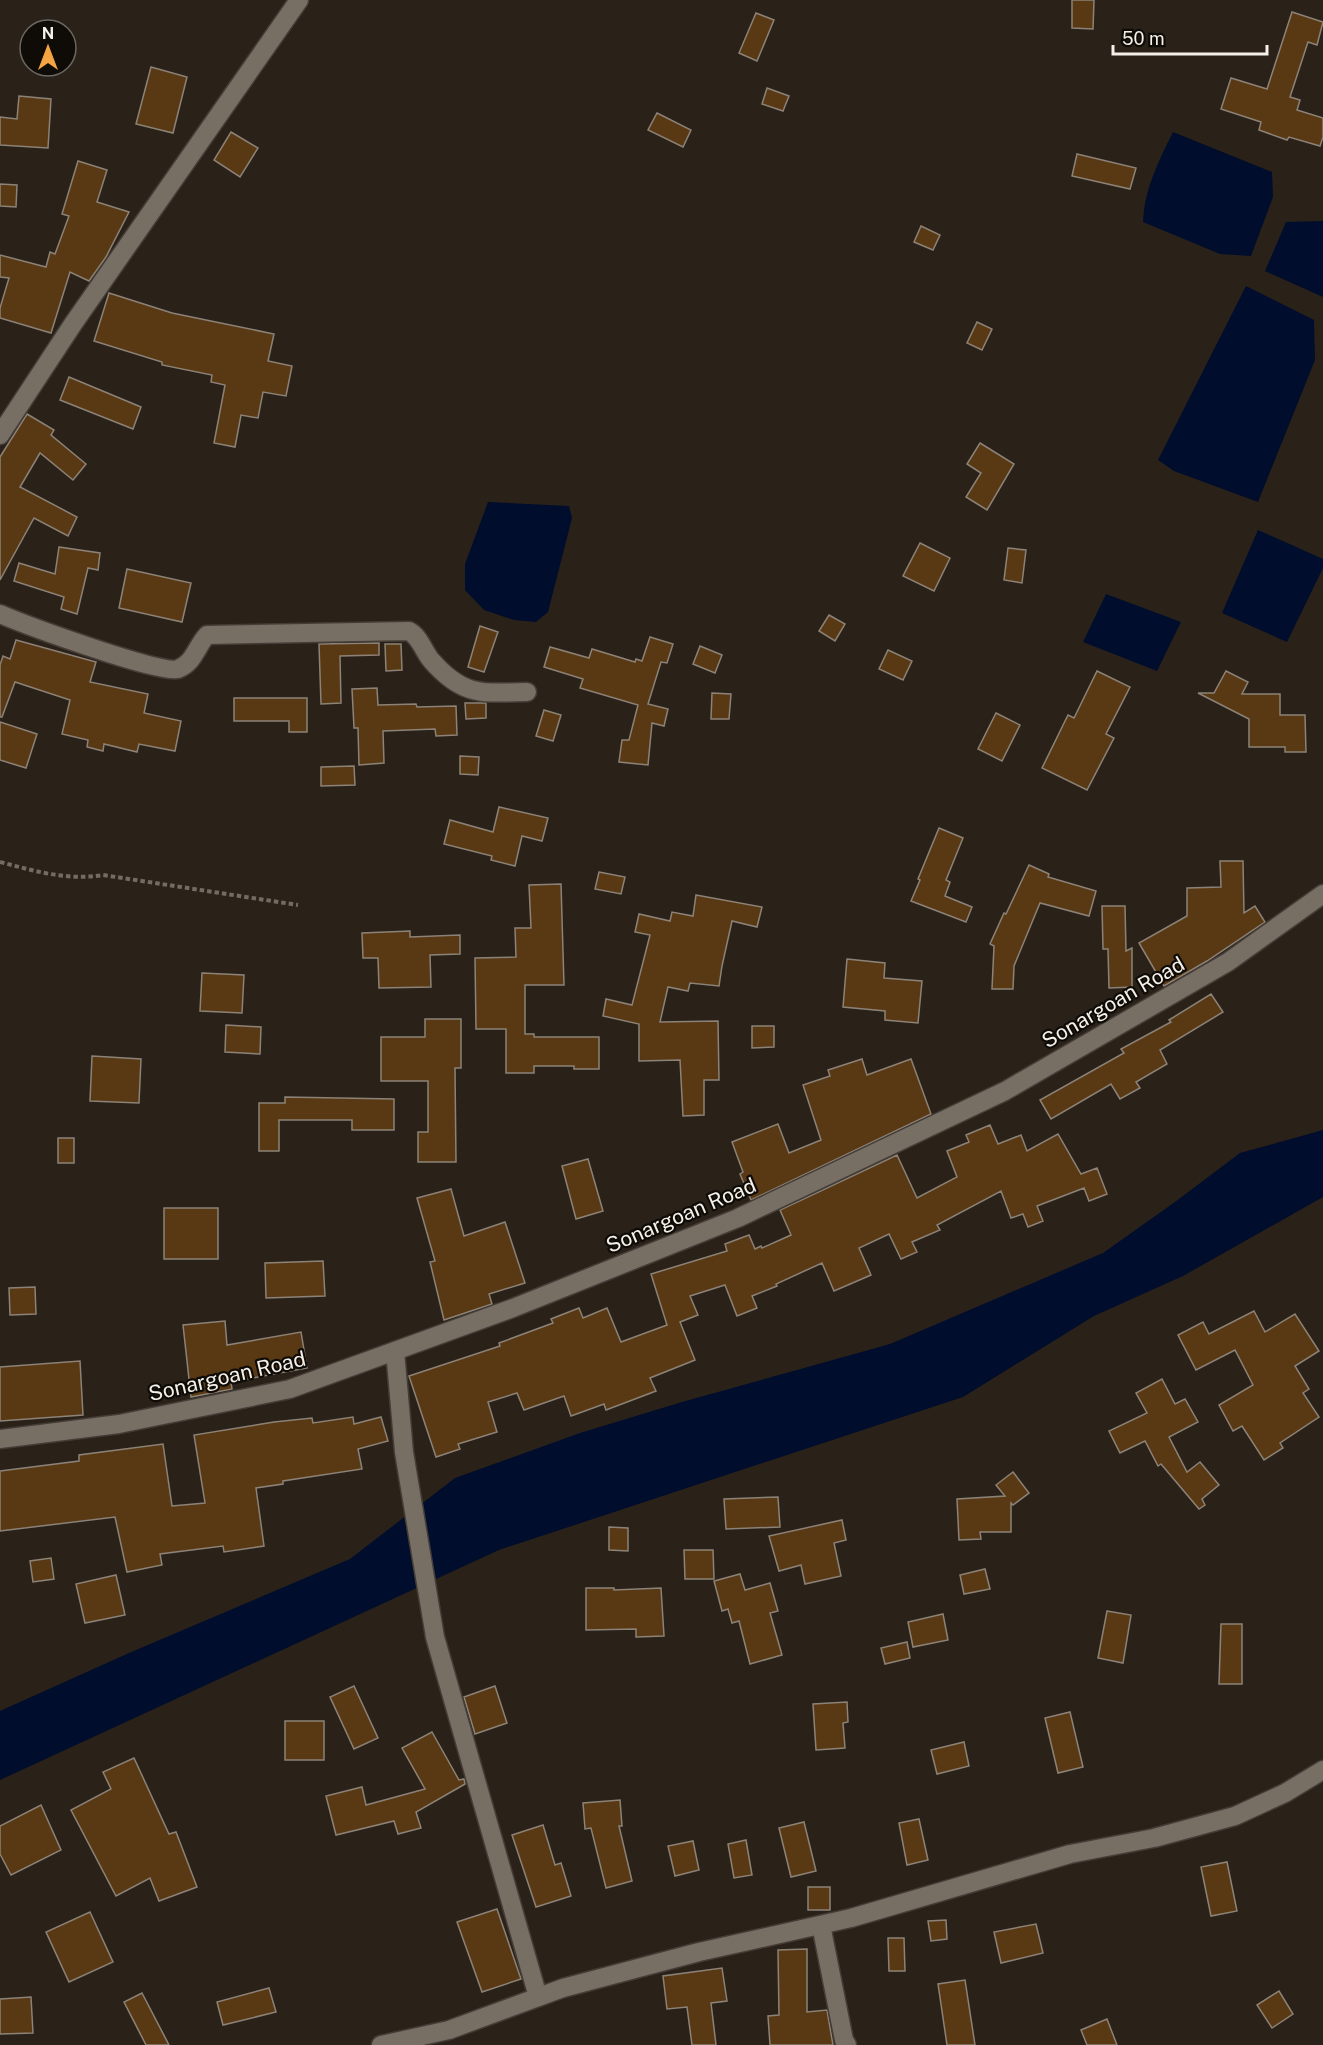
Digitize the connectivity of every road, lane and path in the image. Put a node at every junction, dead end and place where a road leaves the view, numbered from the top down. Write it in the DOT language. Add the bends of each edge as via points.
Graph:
graph roads {
  1 [pos="299,0"];
  2 [pos="0,435"];
  3 [pos="0,614"];
  4 [pos="528,692"];
  5 [pos="0,862"];
  6 [pos="1323,894"];
  7 [pos="298,905"];
  8 [pos="395,1351"];
  9 [pos="0,1439"];
  10 [pos="1323,1770"];
  11 [pos="821,1925"];
  12 [pos="538,1997"];
  13 [pos="381,2045"];
  14 [pos="847,2045"];
  1 -- 2 [label="street"];
  3 -- 4 [label="street" via="122,657 174,670 195,656 198,644 207,635 409,631 444,673 470,691"];
  5 -- 7 [label="path" via="50,876 103,875"];
  6 -- 8 [label="street, Sonargoan Road" via="1228,962 1005,1091 738,1218"];
  8 -- 9 [label="street, Sonargoan Road" via="290,1389 119,1424"];
  8 -- 12 [label="street" via="405,1452 435,1637"];
  10 -- 11 [label="street" via="1285,1793 1235,1815 1154,1838 1070,1854"];
  11 -- 12 [label="street" via="699,1952"];
  11 -- 14 [label="street"];
  12 -- 13 [label="street" via="449,2030"];
}
